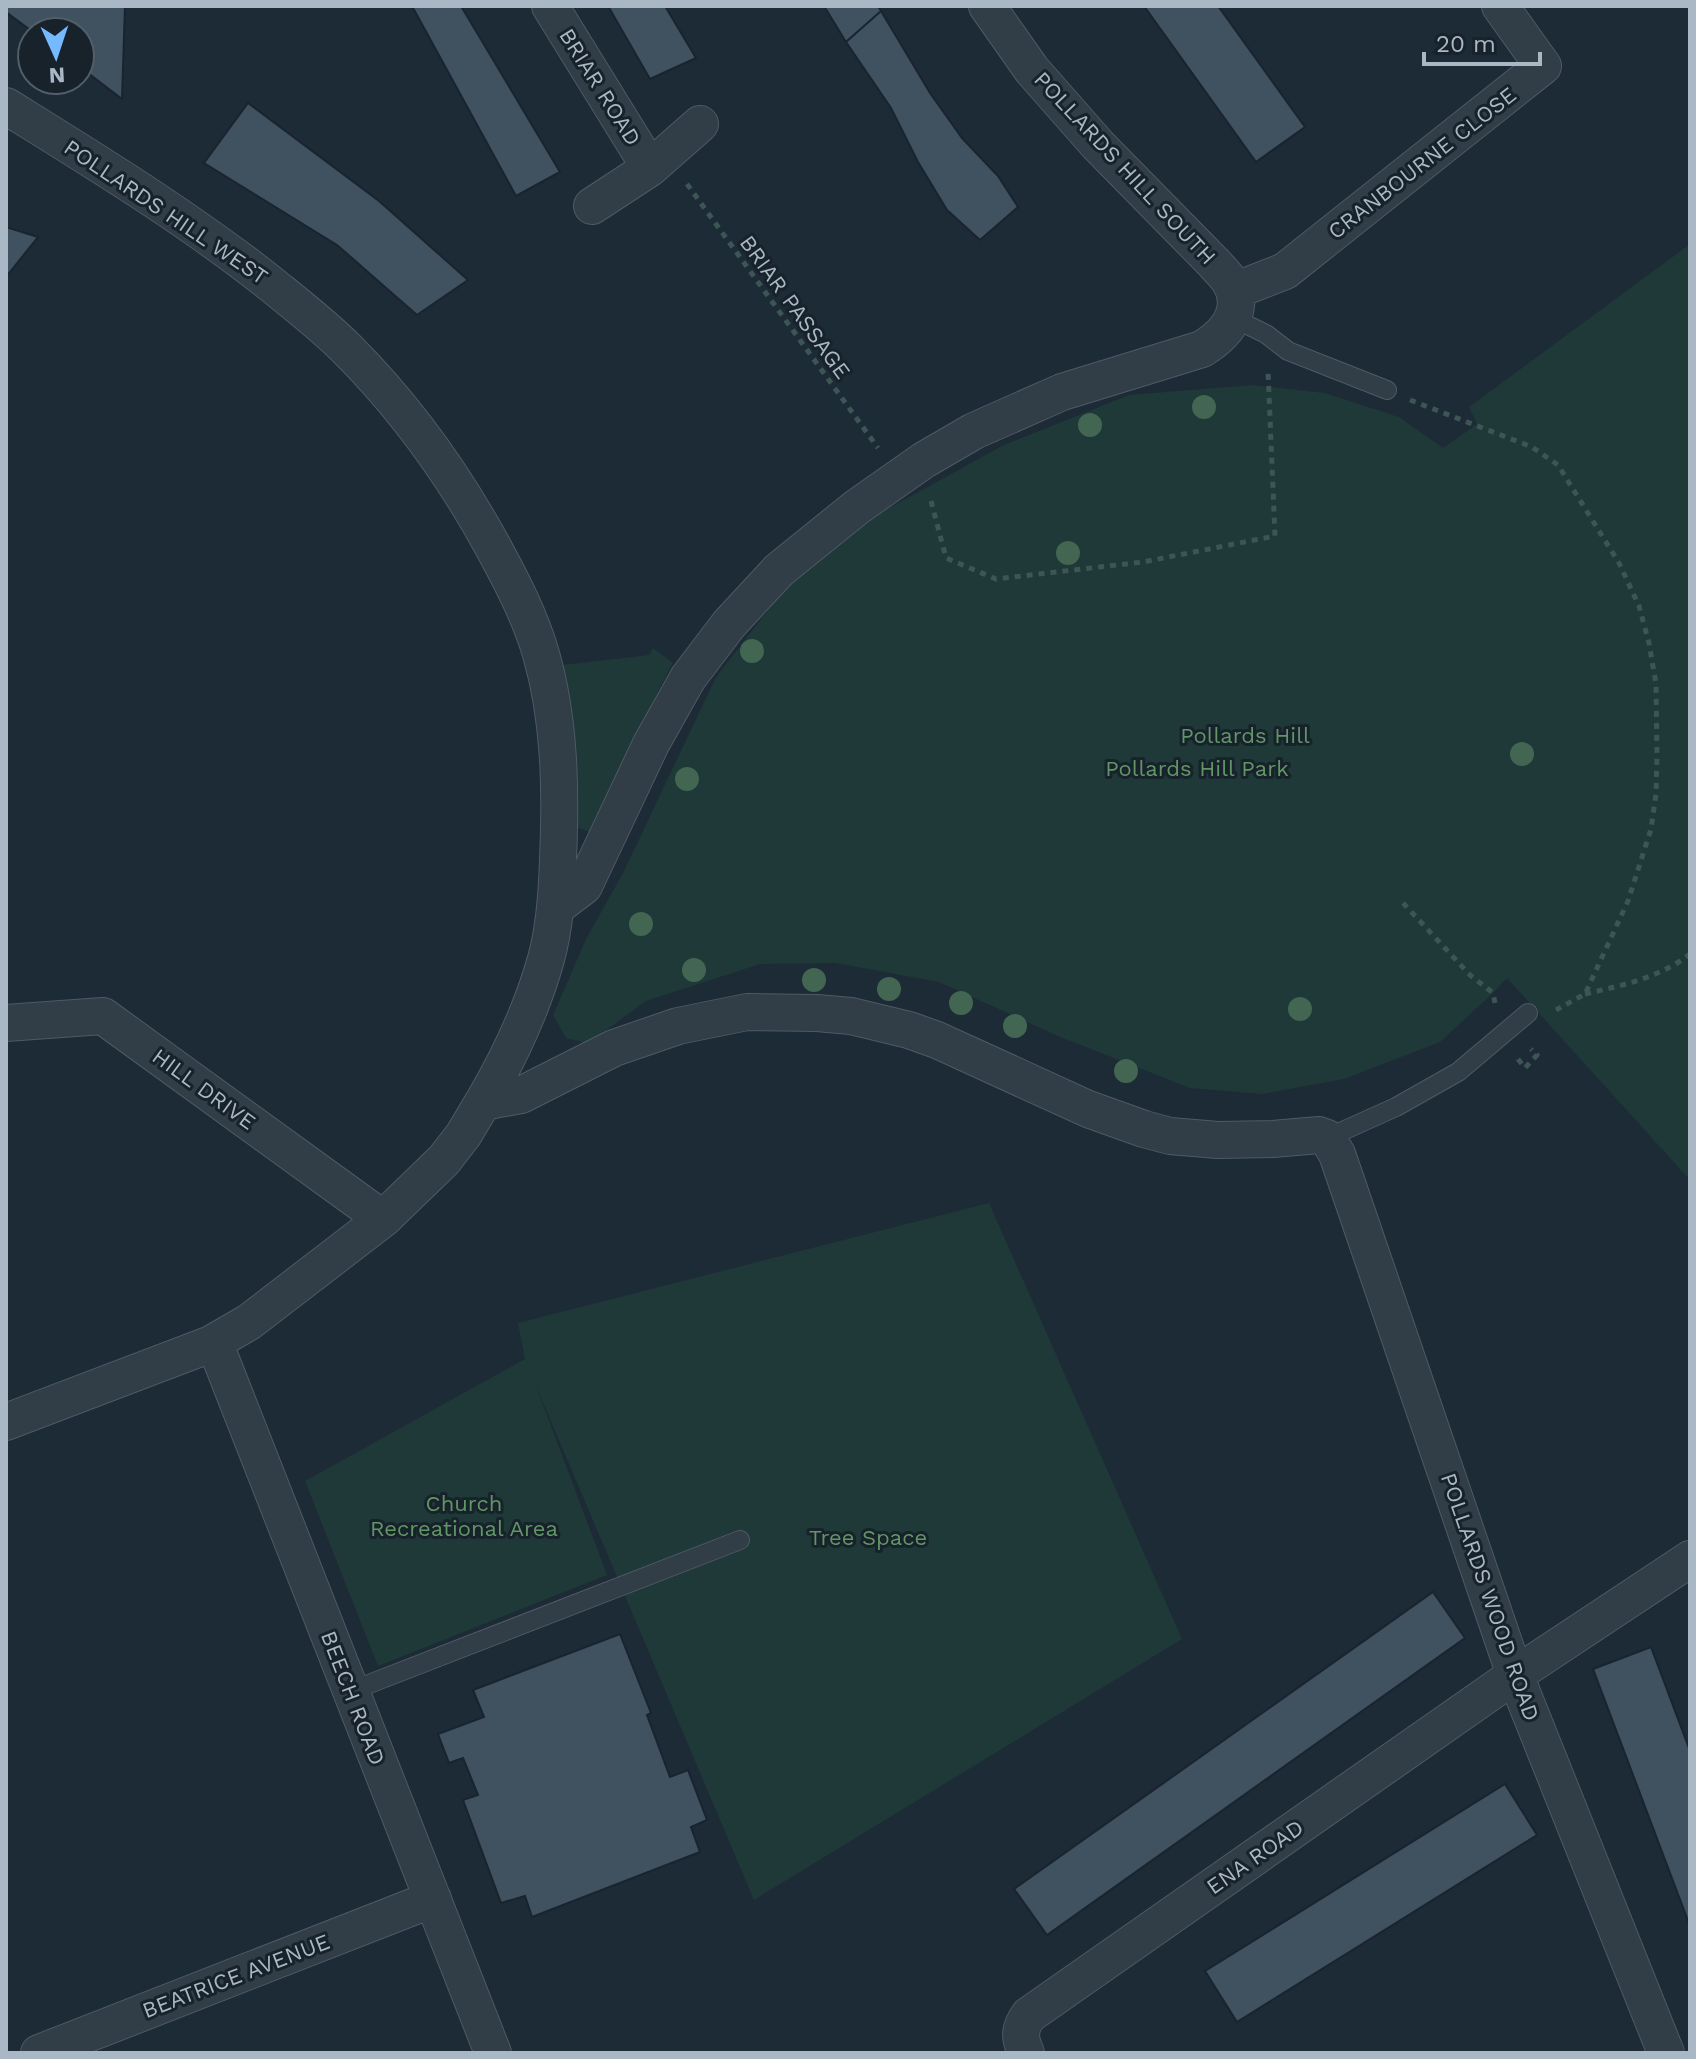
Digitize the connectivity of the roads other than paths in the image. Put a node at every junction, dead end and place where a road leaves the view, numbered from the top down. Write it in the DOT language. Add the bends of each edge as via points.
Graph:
graph roads {
  1 [pos="550,6"];
  2 [pos="987,6"];
  3 [pos="1500,6"];
  4 [pos="6,106"];
  5 [pos="700,124"];
  6 [pos="657,161"];
  7 [pos="592,206"];
  8 [pos="1233,305"];
  9 [pos="1387,390"];
  10 [pos="555,908"];
  11 [pos="1528,1013"];
  12 [pos="6,1023"];
  13 [pos="483,1102"];
  14 [pos="1327,1138"];
  15 [pos="383,1219"];
  16 [pos="211,1344"];
  17 [pos="6,1422"];
  18 [pos="740,1540"];
  19 [pos="1690,1559"];
  20 [pos="1515,1675"];
  21 [pos="351,1691"];
  22 [pos="433,1899"];
  23 [pos="39,2053"];
  24 [pos="493,2053"];
  25 [pos="1026,2053"];
  26 [pos="1666,2053"];
  1 -- 6 [label="street, BRIAR ROAD"];
  2 -- 8 [label="street, POLLARDS HILL SOUTH" via="1032,70 1098,145 1231,282"];
  3 -- 8 [label="street, CRANBOURNE CLOSE" via="1543,66 1285,271"];
  4 -- 10 [label="street, POLLARDS HILL WEST" via="191,225 303,309 381,384 451,476 506,570 548,679 561,813"];
  5 -- 6 [label="street, BRIAR ROAD"];
  6 -- 7 [label="street, BRIAR ROAD"];
  8 -- 9 [label="lane" via="1288,351"];
  8 -- 10 [label="street" via="1216,341 1181,357 1051,396 974,431 857,507 779,570 707,651 651,744 584,886"];
  10 -- 13 [label="street, POLLARDS HILL WEST" via="537,988"];
  11 -- 14 [label="lane" via="1458,1072"];
  12 -- 15 [label="street, HILL DRIVE" via="103,1016"];
  13 -- 14 [label="street" via="521,1095 614,1048 678,1026 747,1012 817,1013 909,1030 1119,1122 1170,1136"];
  13 -- 15 [label="street, POLLARDS HILL WEST" via="444,1160"];
  14 -- 20 [label="street, POLLARDS WOOD ROAD" via="1337,1154"];
  15 -- 16 [label="street, POLLARDS HILL WEST" via="249,1322"];
  16 -- 17 [label="street, POLLARDS HILL WEST"];
  16 -- 21 [label="street, BEECH ROAD"];
  18 -- 21 [label="lane"];
  19 -- 20 [label="street, ENA ROAD"];
  20 -- 25 [label="street, ENA ROAD" via="1029,2015 1019,2033"];
  20 -- 26 [label="street, POLLARDS WOOD ROAD"];
  21 -- 22 [label="street, BEECH ROAD"];
  22 -- 23 [label="street, BEATRICE AVENUE"];
  22 -- 24 [label="street, BEECH ROAD"];
}
